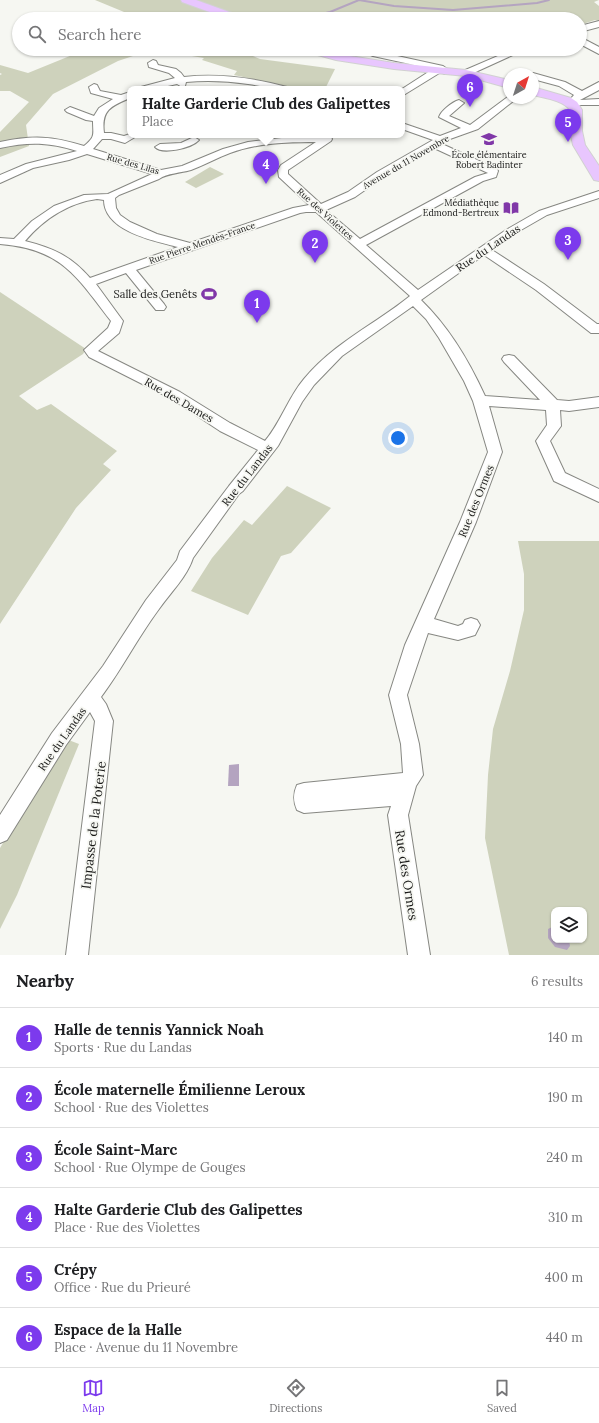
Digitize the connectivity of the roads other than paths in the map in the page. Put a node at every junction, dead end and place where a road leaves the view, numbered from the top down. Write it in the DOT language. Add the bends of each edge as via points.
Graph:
graph roads {
  1 [pos="186,0"];
  2 [pos="219,12"];
  3 [pos="599,24"];
  4 [pos="587,28"];
  5 [pos="587,44"];
  6 [pos="599,51"];
  7 [pos="332,56"];
  8 [pos="385,56"];
  9 [pos="506,56"];
  10 [pos="153,63"];
  11 [pos="441,71"];
  12 [pos="466,73"];
  13 [pos="539,78"];
  14 [pos="241,80"];
  15 [pos="503,81"];
  16 [pos="181,83"];
  17 [pos="599,85"];
  18 [pos="94,86"];
  19 [pos="162,86"];
  20 [pos="232,86"];
  21 [pos="270,86"];
  22 [pos="405,91"];
  23 [pos="539,93"];
  24 [pos="581,95"];
  25 [pos="127,97"];
  26 [pos="599,102"];
  27 [pos="459,103"];
  28 [pos="570,103"];
  29 [pos="504,104"];
  30 [pos="70,110"];
  31 [pos="98,119"];
  32 [pos="405,127"];
  33 [pos="470,129"];
  34 [pos="99,136"];
  35 [pos="128,138"];
  36 [pos="193,138"];
  37 [pos="326,140"];
  38 [pos="438,142"];
  39 [pos="0,145"];
  40 [pos="160,147"];
  41 [pos="85,151"];
  42 [pos="217,155"];
  43 [pos="160,173"];
  44 [pos="599,177"];
  45 [pos="0,180"];
  46 [pos="599,194"];
  47 [pos="110,196"];
  48 [pos="318,208"];
  49 [pos="0,241"];
  50 [pos="18,242"];
  51 [pos="360,244"];
  52 [pos="190,247"];
  53 [pos="484,250"];
  54 [pos="129,269"];
  55 [pos="87,283"];
  56 [pos="415,298"];
  57 [pos="160,307"];
  58 [pos="598,331"];
  59 [pos="509,359"];
  60 [pos="480,401"];
  61 [pos="599,402"];
  62 [pos="553,405"];
  63 [pos="268,449"];
  64 [pos="599,496"];
  65 [pos="424,624"];
  66 [pos="471,625"];
  67 [pos="90,698"];
  68 [pos="0,833"];
  69 [pos="77,955"];
  70 [pos="419,955"];
  1 -- 2 [label="main road"];
  3 -- 4 [label="street"];
  5 -- 6 [label="street"];
  7 -- 11 [label="main road"];
  8 -- 11 [label="street" via="440,68"];
  9 -- 12 [label="street"];
  10 -- 16 [label="street" via="154,67 178,75"];
  11 -- 12 [label="main road"];
  11 -- 22 [label="street"];
  12 -- 15 [label="main road"];
  13 -- 24 [label="street" via="562,84"];
  14 -- 16 [label="street" via="212,78"];
  14 -- 20 [label="street"];
  14 -- 21 [label="street"];
  16 -- 19 [label="street"];
  17 -- 24 [label="street"];
  18 -- 25 [label="street" via="97,93"];
  23 -- 28 [label="main road"];
  24 -- 28 [label="street"];
  25 -- 31 [label="street" via="107,106"];
  26 -- 28 [label="street"];
  27 -- 33 [label="street" via="444,114 444,117"];
  28 -- 44 [label="main road" via="576,110 579,145"];
  29 -- 33 [label="street, Avenue du 11 Novembre"];
  30 -- 31 [label="street"];
  31 -- 34 [label="street"];
  32 -- 38 [label="street"];
  33 -- 38 [label="street, Avenue du 11 Novembre"];
  34 -- 35 [label="street" via="125,140"];
  34 -- 41 [label="street"];
  36 -- 40 [label="street" via="183,146"];
  36 -- 42 [label="street"];
  37 -- 42 [label="street, Rue des Lilas" via="297,140 242,146"];
  37 -- 48 [label="street, Rue des Violettes" via="283,170 284,175"];
  38 -- 48 [label="street, Avenue du 11 Novembre" via="354,191"];
  38 -- 51 [label="street" via="492,173"];
  39 -- 41 [label="street, Rue des Lilas" via="40,140 60,142"];
  41 -- 43 [label="street, Rue des Lilas"];
  41 -- 45 [label="street" via="30,166"];
  42 -- 43 [label="street, Rue des Lilas" via="187,168"];
  43 -- 47 [label="street"];
  46 -- 53 [label="street, Rue du Landas" via="543,213"];
  47 -- 50 [label="street" via="88,198 55,210 36,222"];
  47 -- 52 [label="street" via="108,201 112,213 123,223 141,233"];
  48 -- 51 [label="street, Rue des Violettes"];
  48 -- 52 [label="street, Rue Pierre Mendès-France" via="297,210"];
  49 -- 50 [label="street"];
  50 -- 55 [label="street" via="64,259"];
  51 -- 56 [label="street, Rue des Violettes"];
  52 -- 54 [label="street, Rue Pierre Mendès-France"];
  53 -- 56 [label="street, Rue du Landas"];
  53 -- 58 [label="street" via="540,286"];
  54 -- 55 [label="street, Rue Pierre Mendès-France"];
  54 -- 57 [label="street"];
  55 -- 63 [label="street, Rue des Dames" via="117,321 114,330 91,350 94,354 175,395 225,427"];
  56 -- 60 [label="street, Rue des Ormes" via="445,336"];
  56 -- 63 [label="street, Rue du Landas" via="325,364 296,400"];
  59 -- 62 [label="street"];
  60 -- 62 [label="street"];
  60 -- 65 [label="street, Rue des Ormes" via="495,452"];
  61 -- 62 [label="street" via="569,406"];
  62 -- 64 [label="street" via="554,426 543,441 559,477"];
  63 -- 67 [label="street, Rue du Landas" via="234,490 186,556 180,569 152,604 132,638"];
  65 -- 66 [label="street" via="458,633 469,630"];
  65 -- 70 [label="street, Rue des Ormes" via="398,695 413,775 398,815"];
  67 -- 68 [label="street, Rue du Landas" via="59,739"];
  67 -- 69 [label="street, Impasse de la Poterie" via="100,710 104,721"];
}
